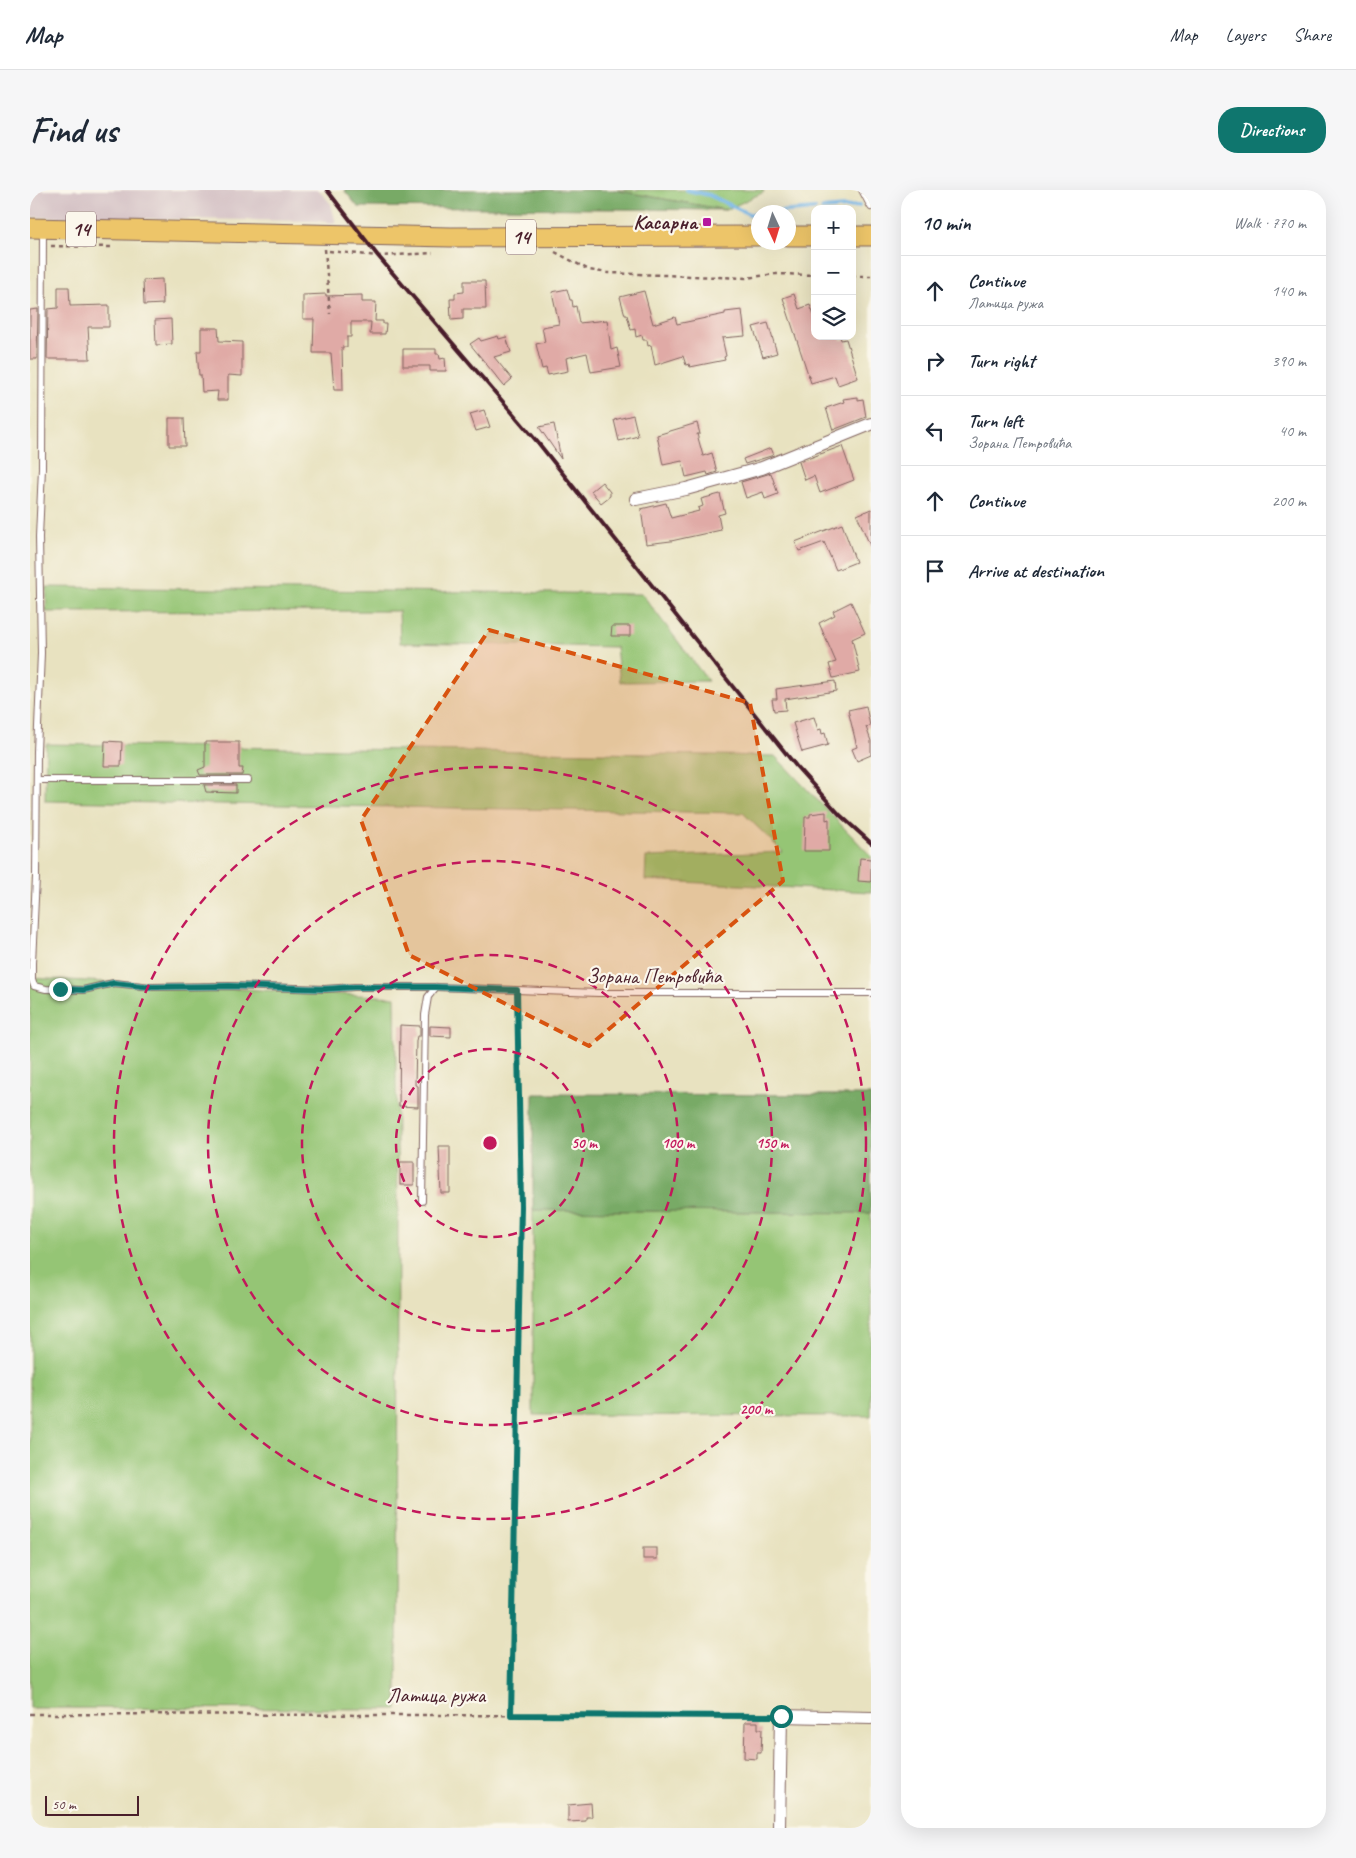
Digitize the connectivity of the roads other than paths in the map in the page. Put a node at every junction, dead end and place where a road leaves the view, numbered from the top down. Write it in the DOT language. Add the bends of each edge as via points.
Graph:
graph roads {
  1 [pos="862,190"];
  2 [pos="871,207"];
  3 [pos="38,234"];
  4 [pos="751,236"];
  5 [pos="796,236"];
  6 [pos="811,236"];
  7 [pos="856,236"];
  8 [pos="871,236"];
  9 [pos="871,424"];
  10 [pos="636,499"];
  11 [pos="37,780"];
  12 [pos="248,780"];
  13 [pos="436,987"];
  14 [pos="871,993"];
  15 [pos="422,1201"];
  16 [pos="871,1718"];
  17 [pos="779,1828"];
  1 -- 2 [label="lane"];
  3 -- 4 [label="main road, 14" via="324,242 451,237"];
  3 -- 11 [label="lane" via="43,404 38,537"];
  5 -- 6 [label="main road"];
  7 -- 8 [label="main road"];
  9 -- 10 [label="street" via="762,468"];
  11 -- 12 [label="lane"];
  11 -- 13 [label="lane, Зорана Петровића" via="34,986 83,990 114,983 152,987"];
  13 -- 14 [label="lane, Зорана Петровића" via="645,993"];
  13 -- 15 [label="lane" via="428,997 425,1015"];
  16 -- 17 [label="street" via="781,1716"];
}
